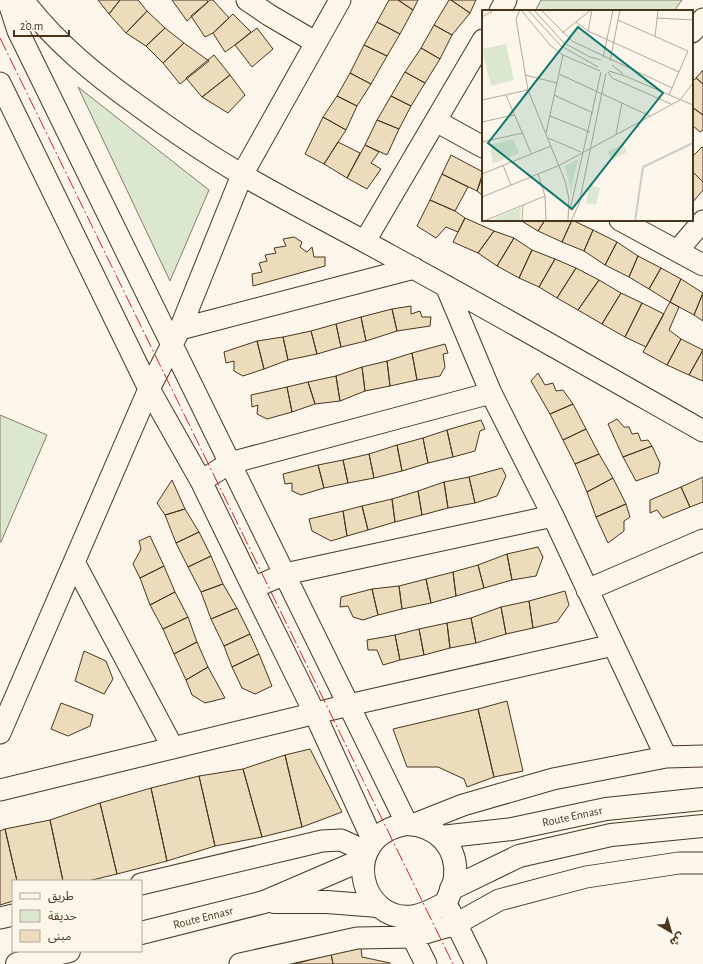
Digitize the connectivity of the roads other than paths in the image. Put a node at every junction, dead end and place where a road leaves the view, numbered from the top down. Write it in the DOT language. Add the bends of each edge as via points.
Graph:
graph roads {
  1 [pos="8,0"];
  2 [pos="23,0"];
  3 [pos="247,0"];
  4 [pos="340,0"];
  5 [pos="506,0"];
  6 [pos="501,10"];
  7 [pos="703,19"];
  8 [pos="693,31"];
  9 [pos="315,42"];
  10 [pos="482,42"];
  11 [pos="0,83"];
  12 [pos="436,121"];
  13 [pos="482,146"];
  14 [pos="242,175"];
  15 [pos="622,221"];
  16 [pos="703,221"];
  17 [pos="365,241"];
  18 [pos="678,250"];
  19 [pos="703,265"];
  20 [pos="414,268"];
  21 [pos="446,286"];
  22 [pos="176,337"];
  23 [pos="149,390"];
  24 [pos="491,393"];
  25 [pos="703,431"];
  26 [pos="230,463"];
  27 [pos="201,482"];
  28 [pos="553,516"];
  29 [pos="703,540"];
  30 [pos="74,562"];
  31 [pos="285,574"];
  32 [pos="253,588"];
  33 [pos="587,590"];
  34 [pos="614,645"];
  35 [pos="349,705"];
  36 [pos="315,714"];
  37 [pos="0,733"];
  38 [pos="173,748"];
  39 [pos="703,756"];
  40 [pos="666,757"];
  41 [pos="0,790"];
  42 [pos="703,799"];
  43 [pos="411,824"];
  44 [pos="703,826"];
  45 [pos="441,837"];
  46 [pos="368,850"];
  47 [pos="703,863"];
  48 [pos="142,884"];
  49 [pos="449,896"];
  50 [pos="264,902"];
  51 [pos="378,906"];
  52 [pos="12,915"];
  53 [pos="402,916"];
  54 [pos="0,918"];
  55 [pos="456,924"];
  56 [pos="142,933"];
  57 [pos="412,937"];
  58 [pos="65,952"];
  59 [pos="16,964"];
  60 [pos="240,964"];
  61 [pos="426,964"];
  62 [pos="476,964"];
  1 -- 22 [label="street" via="18,31"];
  2 -- 14 [label="street" via="53,36 90,70 200,149"];
  3 -- 9 [label="street"];
  4 -- 9 [label="street"];
  5 -- 6 [label="street"];
  7 -- 8 [label="street"];
  9 -- 14 [label="street"];
  10 -- 12 [label="street"];
  11 -- 23 [label="street"];
  12 -- 13 [label="street"];
  12 -- 17 [label="street"];
  14 -- 17 [label="street"];
  14 -- 22 [label="street"];
  15 -- 18 [label="street"];
  16 -- 18 [label="street"];
  17 -- 20 [label="street"];
  18 -- 19 [label="street"];
  20 -- 21 [label="street"];
  20 -- 22 [label="street"];
  21 -- 24 [label="street"];
  21 -- 25 [label="street"];
  22 -- 23 [label="street"];
  22 -- 26 [label="street"];
  23 -- 27 [label="street"];
  23 -- 30 [label="street"];
  24 -- 26 [label="street"];
  24 -- 28 [label="street"];
  26 -- 27 [label="street"];
  26 -- 31 [label="street"];
  27 -- 32 [label="street"];
  28 -- 31 [label="street"];
  28 -- 33 [label="street"];
  29 -- 33 [label="street"];
  30 -- 37 [label="street"];
  30 -- 38 [label="street"];
  31 -- 32 [label="street"];
  31 -- 35 [label="street"];
  32 -- 36 [label="street"];
  33 -- 34 [label="street"];
  34 -- 35 [label="street"];
  34 -- 40 [label="street"];
  35 -- 36 [label="street"];
  35 -- 43 [label="street"];
  36 -- 38 [label="street"];
  36 -- 46 [label="street"];
  38 -- 41 [label="street"];
  39 -- 40 [label="street"];
  40 -- 43 [label="street" via="553,780 463,805"];
  42 -- 45 [label="main road, Route Ennasr" via="606,810 512,829"];
  43 -- 45 [label="main road" via="429,828"];
  43 -- 46 [label="main road" via="395,826 383,832"];
  44 -- 49 [label="main road" via="612,835 519,856"];
  45 -- 49 [label="main road" via="453,856 455,867 455,878"];
  46 -- 48 [label="street" via="341,840 322,841"];
  46 -- 50 [label="main road, Route Ennasr"];
  46 -- 51 [label="main road" via="362,871 364,884"];
  47 -- 55 [label="street" via="679,863 586,877 499,900"];
  49 -- 53 [label="main road" via="425,914 414,917"];
  49 -- 55 [label="street"];
  50 -- 51 [label="main road, Route Ennasr" via="327,902"];
  50 -- 56 [label="main road, Route Ennasr"];
  51 -- 53 [label="main road" via="389,913"];
  52 -- 54 [label="street"];
  53 -- 57 [label="street"];
  55 -- 57 [label="street"];
  55 -- 62 [label="street"];
  57 -- 60 [label="street" via="357,938"];
  57 -- 61 [label="street"];
  58 -- 59 [label="main road"];
}
